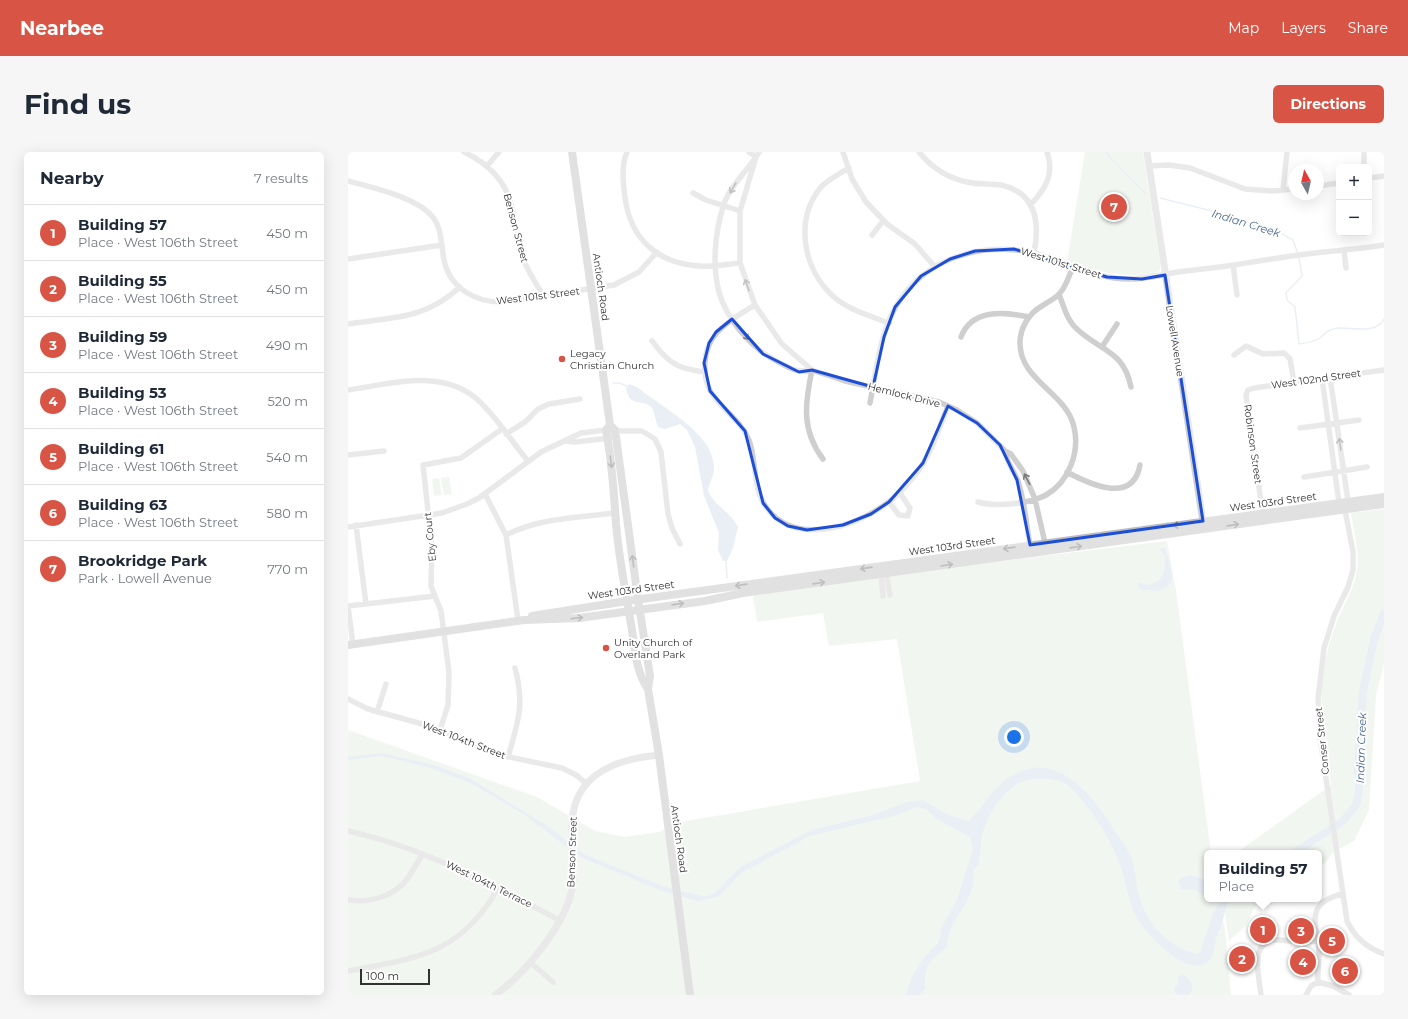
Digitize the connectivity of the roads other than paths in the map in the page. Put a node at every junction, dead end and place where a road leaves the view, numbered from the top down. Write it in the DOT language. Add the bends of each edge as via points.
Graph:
graph roads {
  1 [pos="464,152"];
  2 [pos="499,152"];
  3 [pos="572,152"];
  4 [pos="627,152"];
  5 [pos="749,152"];
  6 [pos="843,152"];
  7 [pos="919,152"];
  8 [pos="1047,152"];
  9 [pos="1147,152"];
  10 [pos="1287,152"];
  11 [pos="1364,152"];
  12 [pos="758,154"];
  13 [pos="1364,164"];
  14 [pos="487,166"];
  15 [pos="1149,166"];
  16 [pos="849,168"];
  17 [pos="1384,176"];
  18 [pos="1372,178"];
  19 [pos="348,181"];
  20 [pos="1336,183"];
  21 [pos="1324,185"];
  22 [pos="1283,190"];
  23 [pos="1288,190"];
  24 [pos="693,193"];
  25 [pos="1030,205"];
  26 [pos="723,206"];
  27 [pos="740,212"];
  28 [pos="883,221"];
  29 [pos="872,235"];
  30 [pos="1384,245"];
  31 [pos="442,246"];
  32 [pos="1344,251"];
  33 [pos="657,252"];
  34 [pos="1034,253"];
  35 [pos="348,259"];
  36 [pos="740,264"];
  37 [pos="716,265"];
  38 [pos="1233,265"];
  39 [pos="935,267"];
  40 [pos="1073,267"];
  41 [pos="1346,268"];
  42 [pos="1165,275"];
  43 [pos="460,287"];
  44 [pos="591,289"];
  45 [pos="1060,294"];
  46 [pos="1237,295"];
  47 [pos="544,296"];
  48 [pos="754,305"];
  49 [pos="732,318"];
  50 [pos="1029,318"];
  51 [pos="889,323"];
  52 [pos="348,324"];
  53 [pos="1117,324"];
  54 [pos="961,337"];
  55 [pos="652,341"];
  56 [pos="1102,347"];
  57 [pos="1234,355"];
  58 [pos="812,370"];
  59 [pos="1384,370"];
  60 [pos="705,372"];
  61 [pos="1330,377"];
  62 [pos="1322,378"];
  63 [pos="1294,382"];
  64 [pos="873,387"];
  65 [pos="1131,387"];
  66 [pos="348,390"];
  67 [pos="1248,390"];
  68 [pos="580,399"];
  69 [pos="870,404"];
  70 [pos="948,406"];
  71 [pos="1360,420"];
  72 [pos="1337,424"];
  73 [pos="1329,425"];
  74 [pos="1300,428"];
  75 [pos="504,431"];
  76 [pos="612,431"];
  77 [pos="566,441"];
  78 [pos="384,451"];
  79 [pos="1005,451"];
  80 [pos="348,455"];
  81 [pos="823,459"];
  82 [pos="528,462"];
  83 [pos="1140,464"];
  84 [pos="1367,467"];
  85 [pos="1344,470"];
  86 [pos="1335,471"];
  87 [pos="1067,472"];
  88 [pos="1304,477"];
  89 [pos="900,493"];
  90 [pos="485,494"];
  91 [pos="1384,497"];
  92 [pos="1036,499"];
  93 [pos="889,502"];
  94 [pos="978,502"];
  95 [pos="1023,502"];
  96 [pos="1348,502"];
  97 [pos="1340,503"];
  98 [pos="1384,504"];
  99 [pos="1345,510"];
  100 [pos="616,513"];
  101 [pos="428,515"];
  102 [pos="1264,517"];
  103 [pos="356,525"];
  104 [pos="1203,525"];
  105 [pos="348,526"];
  106 [pos="506,535"];
  107 [pos="1044,543"];
  108 [pos="680,544"];
  109 [pos="1030,545"];
  110 [pos="1038,552"];
  111 [pos="883,571"];
  112 [pos="887,595"];
  113 [pos="435,596"];
  114 [pos="638,599"];
  115 [pos="627,601"];
  116 [pos="366,604"];
  117 [pos="348,606"];
  118 [pos="639,610"];
  119 [pos="629,611"];
  120 [pos="543,614"];
  121 [pos="552,619"];
  122 [pos="521,620"];
  123 [pos="443,631"];
  124 [pos="351,645"];
  125 [pos="515,668"];
  126 [pos="386,684"];
  127 [pos="648,689"];
  128 [pos="348,699"];
  129 [pos="377,712"];
  130 [pos="440,730"];
  131 [pos="659,755"];
  132 [pos="508,757"];
  133 [pos="587,784"];
  134 [pos="348,831"];
  135 [pos="423,854"];
  136 [pos="498,888"];
  137 [pos="1342,894"];
  138 [pos="348,900"];
  139 [pos="559,920"];
  140 [pos="1317,941"];
  141 [pos="1384,954"];
  142 [pos="531,963"];
  143 [pos="348,971"];
  144 [pos="553,982"];
  145 [pos="1318,982"];
  146 [pos="690,994"];
  147 [pos="495,995"];
  148 [pos="1262,995"];
  149 [pos="1306,995"];
  150 [pos="1349,995"];
  1 -- 14 [label="street, Benson Street"];
  2 -- 14 [label="street"];
  3 -- 44 [label="main road, Antioch Road"];
  4 -- 33 [label="street" via="622,176 629,218 639,237"];
  5 -- 12 [label="street"];
  6 -- 16 [label="street"];
  7 -- 25 [label="street" via="929,163 947,175 968,182 1007,187 1021,195"];
  8 -- 25 [label="street" via="1050,166 1048,179 1043,191"];
  9 -- 15 [label="street, Lowell Avenue"];
  10 -- 22 [label="street"];
  11 -- 13 [label="street"];
  12 -- 26 [label="street, Hemlock Drive, one-way" via="735,184"];
  12 -- 27 [label="street, Hemlock Drive"];
  14 -- 47 [label="street, Benson Street" via="509,196 519,245 530,274"];
  15 -- 22 [label="street" via="1190,168 1245,189"];
  15 -- 42 [label="street, Lowell Avenue"];
  16 -- 28 [label="street" via="862,197"];
  16 -- 51 [label="street" via="828,180 814,198 805,228 808,258 818,279 835,298 853,309"];
  17 -- 18 [label="street"];
  19 -- 31 [label="street" via="392,194 431,214 436,222"];
  20 -- 21 [label="street"];
  22 -- 23 [label="street"];
  24 -- 26 [label="street"];
  25 -- 34 [label="street" via="1037,223"];
  26 -- 27 [label="street"];
  26 -- 37 [label="street, Hemlock Drive" via="716,237"];
  27 -- 36 [label="street, Hemlock Drive"];
  28 -- 29 [label="street"];
  28 -- 39 [label="street" via="915,244"];
  30 -- 32 [label="street, West 101st Street"];
  31 -- 35 [label="street"];
  31 -- 43 [label="street" via="446,267"];
  32 -- 38 [label="street, West 101st Street"];
  32 -- 41 [label="street"];
  33 -- 37 [label="street" via="689,265"];
  33 -- 44 [label="street, West 101st Street" via="633,277 614,285"];
  34 -- 39 [label="street, West 101st Street" via="1002,248 975,251 950,258"];
  34 -- 40 [label="street, West 101st Street"];
  36 -- 37 [label="street"];
  48 -- 36 [label="street, Hemlock Drive, one-way"];
  37 -- 49 [label="street, Hemlock Drive" via="719,292"];
  38 -- 42 [label="street, West 101st Street"];
  38 -- 46 [label="street"];
  39 -- 51 [label="street, West 101st Street" via="922,276 905,294 895,307"];
  40 -- 42 [label="street, West 101st Street" via="1107,277 1127,279"];
  40 -- 45 [label="street"];
  42 -- 104 [label="street, Lowell Avenue"];
  43 -- 47 [label="street, West 101st Street" via="479,299 494,302"];
  43 -- 52 [label="street" via="437,306 419,313"];
  44 -- 47 [label="street, West 101st Street"];
  44 -- 76 [label="main road, Antioch Road"];
  45 -- 50 [label="street" via="1039,307"];
  45 -- 56 [label="street" via="1072,324"];
  48 -- 49 [label="street"];
  48 -- 58 [label="street, Hemlock Drive" via="782,344"];
  49 -- 58 [label="street, Hemlock Drive, one-way" via="742,333 763,354 799,372"];
  49 -- 60 [label="street" via="716,332 709,343 704,363"];
  50 -- 54 [label="street" via="1003,312 985,315 971,322"];
  50 -- 87 [label="street" via="1020,336 1023,361 1030,373 1066,408 1074,426 1075,448"];
  51 -- 64 [label="street, West 101st Street"];
  53 -- 56 [label="street"];
  55 -- 60 [label="street" via="666,359 674,364 689,370"];
  56 -- 65 [label="street" via="1121,361"];
  57 -- 63 [label="street" via="1246,346 1263,354 1284,354 1290,359"];
  58 -- 64 [label="street, Hemlock Drive"];
  58 -- 81 [label="street" via="806,398 806,421"];
  59 -- 61 [label="street, West 102nd Street"];
  60 -- 93 [label="street" via="712,395 738,422 749,441 758,490 765,507 781,522 807,530 830,528 861,519"];
  61 -- 62 [label="street, West 102nd Street"];
  61 -- 72 [label="street"];
  62 -- 63 [label="street, West 102nd Street"];
  62 -- 73 [label="street, Conser Street"];
  63 -- 67 [label="street, West 102nd Street"];
  64 -- 69 [label="street, West 101st Street"];
  64 -- 70 [label="street, Hemlock Drive"];
  66 -- 75 [label="street" via="427,380 448,384 464,390 480,401"];
  67 -- 102 [label="street, Robinson Street" via="1246,394"];
  68 -- 75 [label="street" via="544,406 525,422"];
  70 -- 79 [label="street, Hemlock Drive" via="977,423"];
  70 -- 89 [label="street" via="923,463"];
  71 -- 72 [label="street"];
  72 -- 73 [label="street"];
  85 -- 72 [label="street, one-way"];
  73 -- 74 [label="street"];
  73 -- 86 [label="street, Conser Street"];
  75 -- 82 [label="street"];
  75 -- 101 [label="street, Eby Court" via="460,458 423,465"];
  76 -- 77 [label="street" via="575,442"];
  76 -- 77 [label="street" via="581,433"];
  76 -- 100 [label="main road, Antioch Road, one-way"];
  76 -- 108 [label="street" via="642,431 649,434 659,445 670,522"];
  114 -- 76 [label="main road, Antioch Road, one-way"];
  77 -- 82 [label="street"];
  78 -- 80 [label="street"];
  92 -- 79 [label="street, Hemlock Drive, one-way" via="1017,461"];
  79 -- 95 [label="street, Hemlock Drive" via="1005,458 1017,480"];
  82 -- 90 [label="street"];
  83 -- 87 [label="street" via="1133,481 1112,488 1090,484"];
  84 -- 85 [label="street"];
  85 -- 86 [label="street"];
  85 -- 96 [label="street"];
  86 -- 88 [label="street"];
  86 -- 97 [label="street, Conser Street"];
  87 -- 92 [label="street" via="1054,489"];
  89 -- 93 [label="street"];
  89 -- 93 [label="street" via="910,508 908,516 899,515"];
  90 -- 101 [label="street" via="453,510"];
  90 -- 106 [label="street"];
  91 -- 96 [label="main road, West 103rd Street"];
  92 -- 95 [label="street"];
  92 -- 107 [label="street, Hemlock Drive"];
  94 -- 95 [label="street" via="994,505"];
  95 -- 109 [label="street, Hemlock Drive"];
  96 -- 97 [label="main road, West 103rd Street"];
  96 -- 99 [label="street"];
  97 -- 99 [label="street, Conser Street"];
  97 -- 102 [label="main road, West 103rd Street"];
  98 -- 99 [label="main road, West 103rd Street"];
  99 -- 102 [label="main road, West 103rd Street"];
  99 -- 137 [label="street, Conser Street" via="1353,570 1324,648 1318,699 1319,733"];
  100 -- 106 [label="street" via="540,524"];
  100 -- 115 [label="main road, Antioch Road"];
  101 -- 103 [label="street"];
  101 -- 113 [label="street, Eby Court" via="433,564 431,586"];
  102 -- 104 [label="main road, West 103rd Street"];
  103 -- 105 [label="street"];
  103 -- 116 [label="street"];
  104 -- 107 [label="main road, West 103rd Street, one-way"];
  110 -- 104 [label="main road, West 103rd Street, one-way"];
  106 -- 122 [label="street"];
  107 -- 109 [label="main road, West 103rd Street"];
  107 -- 110 [label="street"];
  109 -- 110 [label="street"];
  109 -- 111 [label="main road, West 103rd Street, one-way"];
  111 -- 110 [label="main road, West 103rd Street, one-way"];
  111 -- 112 [label="street"];
  111 -- 114 [label="main road, West 103rd Street, one-way"];
  118 -- 111 [label="main road, West 103rd Street, one-way"];
  113 -- 116 [label="street"];
  113 -- 123 [label="street, Eby Court" via="439,604"];
  114 -- 115 [label="main road, West 103rd Street"];
  114 -- 118 [label="main road, Antioch Road"];
  115 -- 119 [label="main road, Antioch Road"];
  115 -- 120 [label="main road, West 103rd Street"];
  116 -- 117 [label="street"];
  117 -- 124 [label="street"];
  118 -- 119 [label="main road, West 103rd Street"];
  118 -- 127 [label="main road, Antioch Road" via="650,679"];
  121 -- 119 [label="main road, West 103rd Street, one-way"];
  119 -- 127 [label="main road, Antioch Road" via="638,663 643,682"];
  120 -- 121 [label="main road"];
  120 -- 122 [label="main road, West 103rd Street"];
  121 -- 122 [label="main road, West 103rd Street"];
  122 -- 123 [label="main road, West 103rd Street"];
  123 -- 124 [label="main road, West 103rd Street"];
  123 -- 130 [label="street, Eby Court" via="450,693"];
  125 -- 132 [label="street" via="520,686 520,712"];
  126 -- 129 [label="street"];
  127 -- 131 [label="main road, Antioch Road"];
  128 -- 129 [label="street, West 104th Street"];
  129 -- 130 [label="street, West 104th Street" via="409,719"];
  130 -- 132 [label="street, West 104th Street"];
  131 -- 133 [label="street" via="618,762 600,771"];
  131 -- 146 [label="main road, Antioch Road"];
  132 -- 133 [label="street, West 104th Street" via="562,768"];
  133 -- 139 [label="street, Benson Street" via="574,811 572,890"];
  134 -- 135 [label="street, West 104th Terrace"];
  135 -- 136 [label="street, West 104th Terrace" via="455,866"];
  135 -- 138 [label="street" via="405,881 391,893 373,900"];
  136 -- 139 [label="street, West 104th Terrace"];
  136 -- 143 [label="street" via="473,925 442,948"];
  137 -- 140 [label="street" via="1330,897 1316,913"];
  137 -- 141 [label="street, Conser Street" via="1347,921 1354,933 1366,946"];
  139 -- 142 [label="street, Benson Street"];
  140 -- 145 [label="street"];
  140 -- 148 [label="street" via="1297,943 1270,940 1263,944 1258,951 1257,959"];
  142 -- 144 [label="street"];
  142 -- 147 [label="street, Benson Street"];
  145 -- 149 [label="street" via="1311,986"];
  145 -- 150 [label="street" via="1333,986"];
}
